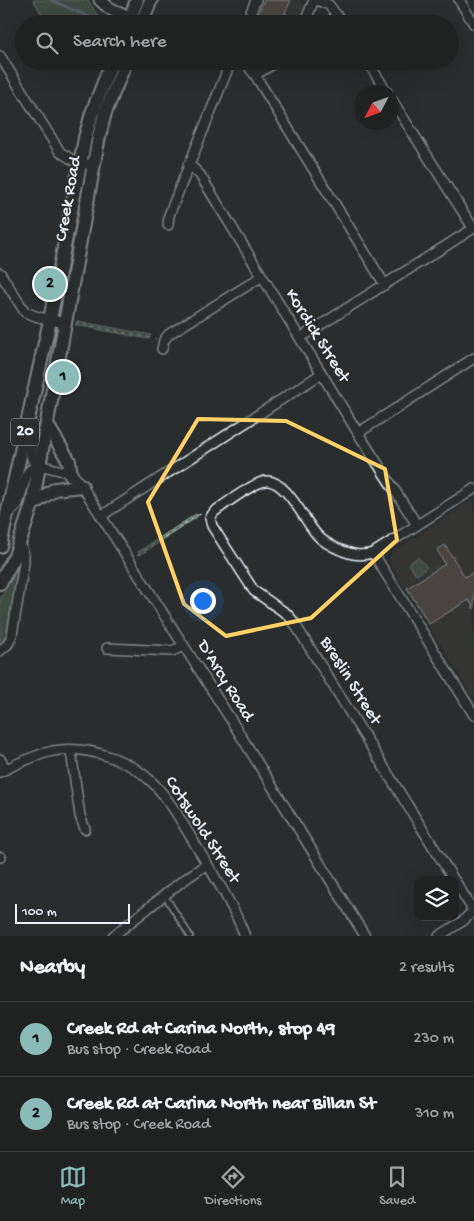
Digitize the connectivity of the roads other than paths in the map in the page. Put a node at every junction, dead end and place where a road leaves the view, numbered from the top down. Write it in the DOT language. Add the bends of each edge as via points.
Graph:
graph roads {
  1 [pos="100,0"];
  2 [pos="137,0"];
  3 [pos="151,0"];
  4 [pos="256,0"];
  5 [pos="315,0"];
  6 [pos="460,0"];
  7 [pos="471,13"];
  8 [pos="122,15"];
  9 [pos="136,15"];
  10 [pos="140,15"];
  11 [pos="250,15"];
  12 [pos="308,15"];
  13 [pos="336,15"];
  14 [pos="474,24"];
  15 [pos="0,56"];
  16 [pos="109,70"];
  17 [pos="122,70"];
  18 [pos="227,70"];
  19 [pos="251,70"];
  20 [pos="263,70"];
  21 [pos="373,70"];
  22 [pos="255,75"];
  23 [pos="382,85"];
  24 [pos="399,111"];
  25 [pos="87,164"];
  26 [pos="188,166"];
  27 [pos="168,225"];
  28 [pos="474,228"];
  29 [pos="0,274"];
  30 [pos="261,277"];
  31 [pos="385,285"];
  32 [pos="50,320"];
  33 [pos="65,323"];
  34 [pos="300,338"];
  35 [pos="163,345"];
  36 [pos="474,358"];
  37 [pos="322,374"];
  38 [pos="46,426"];
  39 [pos="26,429"];
  40 [pos="358,433"];
  41 [pos="39,465"];
  42 [pos="71,475"];
  43 [pos="82,486"];
  44 [pos="474,489"];
  45 [pos="32,505"];
  46 [pos="8,515"];
  47 [pos="101,516"];
  48 [pos="417,525"];
  49 [pos="20,542"];
  50 [pos="0,546"];
  51 [pos="373,553"];
  52 [pos="0,583"];
  53 [pos="184,646"];
  54 [pos="107,648"];
  55 [pos="0,651"];
  56 [pos="474,715"];
  57 [pos="71,751"];
  58 [pos="0,759"];
  59 [pos="3,771"];
  60 [pos="85,829"];
  61 [pos="207,864"];
  62 [pos="452,876"];
  63 [pos="459,886"];
  64 [pos="164,894"];
  65 [pos="474,910"];
  66 [pos="113,936"];
  67 [pos="190,936"];
  68 [pos="245,936"];
  69 [pos="365,936"];
  70 [pos="439,936"];
  1 -- 8 [label="street"];
  2 -- 9 [label="main road"];
  3 -- 10 [label="main road"];
  4 -- 11 [label="street"];
  5 -- 12 [label="street"];
  5 -- 13 [label="street" via="329,5"];
  6 -- 7 [label="street"];
  7 -- 14 [label="street"];
  15 -- 25 [label="street" via="58,150"];
  16 -- 25 [label="main road, Creek Road / 20" via="85,138"];
  17 -- 25 [label="main road, Creek Road / 20"];
  18 -- 26 [label="street"];
  19 -- 22 [label="street"];
  20 -- 22 [label="street"];
  21 -- 23 [label="street"];
  22 -- 31 [label="street"];
  24 -- 28 [label="street"];
  25 -- 32 [label="main road, Creek Road / 20"];
  25 -- 33 [label="main road, Creek Road / 20"];
  26 -- 27 [label="street"];
  26 -- 30 [label="street, Kordick Street" via="200,175"];
  28 -- 31 [label="street"];
  29 -- 32 [label="street" via="22,309"];
  30 -- 34 [label="street, Kordick Street"];
  30 -- 35 [label="street" via="169,334"];
  31 -- 34 [label="street"];
  32 -- 33 [label="street"];
  32 -- 39 [label="main road, Creek Road / 20"];
  33 -- 38 [label="main road, Creek Road / 20"];
  34 -- 37 [label="street, Kordick Street"];
  36 -- 40 [label="street"];
  37 -- 40 [label="street, Kordick Street"];
  37 -- 47 [label="street"];
  38 -- 41 [label="main road, Creek Road / 20"];
  38 -- 42 [label="main road" via="69,462"];
  39 -- 41 [label="street, Creek Road" via="32,440 32,459"];
  39 -- 46 [label="main road, Creek Road / 20"];
  40 -- 48 [label="street, Kordick Street"];
  41 -- 42 [label="street, D'Arcy Road"];
  41 -- 45 [label="main road, Creek Road / 20"];
  41 -- 46 [label="street, Creek Road" via="27,474 18,504"];
  42 -- 43 [label="street, D'Arcy Road"];
  43 -- 45 [label="main road" via="55,489"];
  43 -- 47 [label="street, D'Arcy Road"];
  44 -- 48 [label="street"];
  45 -- 49 [label="main road, Creek Road / 20"];
  46 -- 50 [label="main road, Creek Road / 20"];
  47 -- 53 [label="street, D'Arcy Road"];
  48 -- 51 [label="street"];
  49 -- 52 [label="main road, Creek Road / 20"];
  49 -- 55 [label="street, Creek Road" via="24,563 12,635"];
  51 -- 56 [label="street"];
  51 -- 62 [label="street, Breslin Street" via="359,556 324,542 292,498 269,480 260,482 214,512 210,518 254,592 293,621"];
  53 -- 54 [label="street" via="172,651"];
  53 -- 69 [label="street, D'Arcy Road"];
  57 -- 59 [label="street, Cotswold Street" via="54,751"];
  57 -- 60 [label="street" via="80,816"];
  57 -- 61 [label="street, Cotswold Street" via="108,756 138,770 170,803"];
  58 -- 59 [label="street"];
  61 -- 64 [label="street"];
  61 -- 68 [label="street, Cotswold Street" via="234,908"];
  63 -- 65 [label="street, Breslin Street"];
  64 -- 66 [label="street"];
  64 -- 67 [label="lane"];
  65 -- 70 [label="street"];
}
